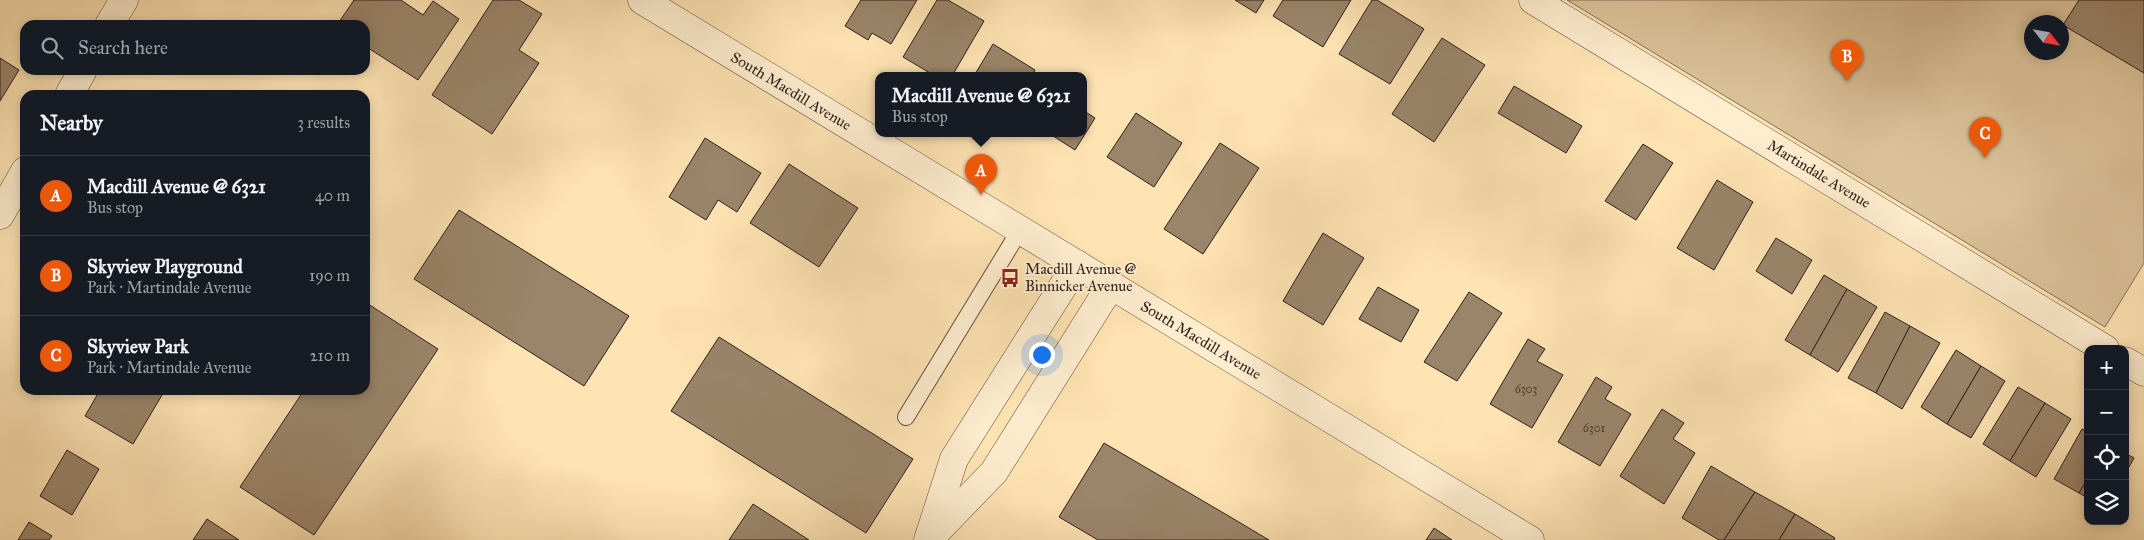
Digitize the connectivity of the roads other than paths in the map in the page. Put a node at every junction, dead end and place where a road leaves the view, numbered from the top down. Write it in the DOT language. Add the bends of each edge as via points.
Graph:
graph roads {
  1 [pos="124,0"];
  2 [pos="642,0"];
  3 [pos="1533,0"];
  4 [pos="113,20"];
  5 [pos="81,75"];
  6 [pos="72,90"];
  7 [pos="20,180"];
  8 [pos="0,215"];
  9 [pos="1020,230"];
  10 [pos="1077,264"];
  11 [pos="1111,286"];
  12 [pos="2098,345"];
  13 [pos="2129,363"];
  14 [pos="2144,372"];
  15 [pos="906,418"];
  16 [pos="928,540"];
  17 [pos="1530,540"];
  1 -- 4 [label="street"];
  2 -- 9 [label="street, South Macdill Avenue"];
  3 -- 12 [label="street, Martindale Avenue"];
  5 -- 6 [label="street"];
  7 -- 8 [label="street"];
  9 -- 10 [label="street, South Macdill Avenue"];
  9 -- 15 [label="lane"];
  10 -- 11 [label="street, South Macdill Avenue"];
  10 -- 16 [label="street" via="954,459"];
  11 -- 16 [label="street" via="994,472"];
  11 -- 17 [label="street, South Macdill Avenue"];
  13 -- 14 [label="street"];
}
